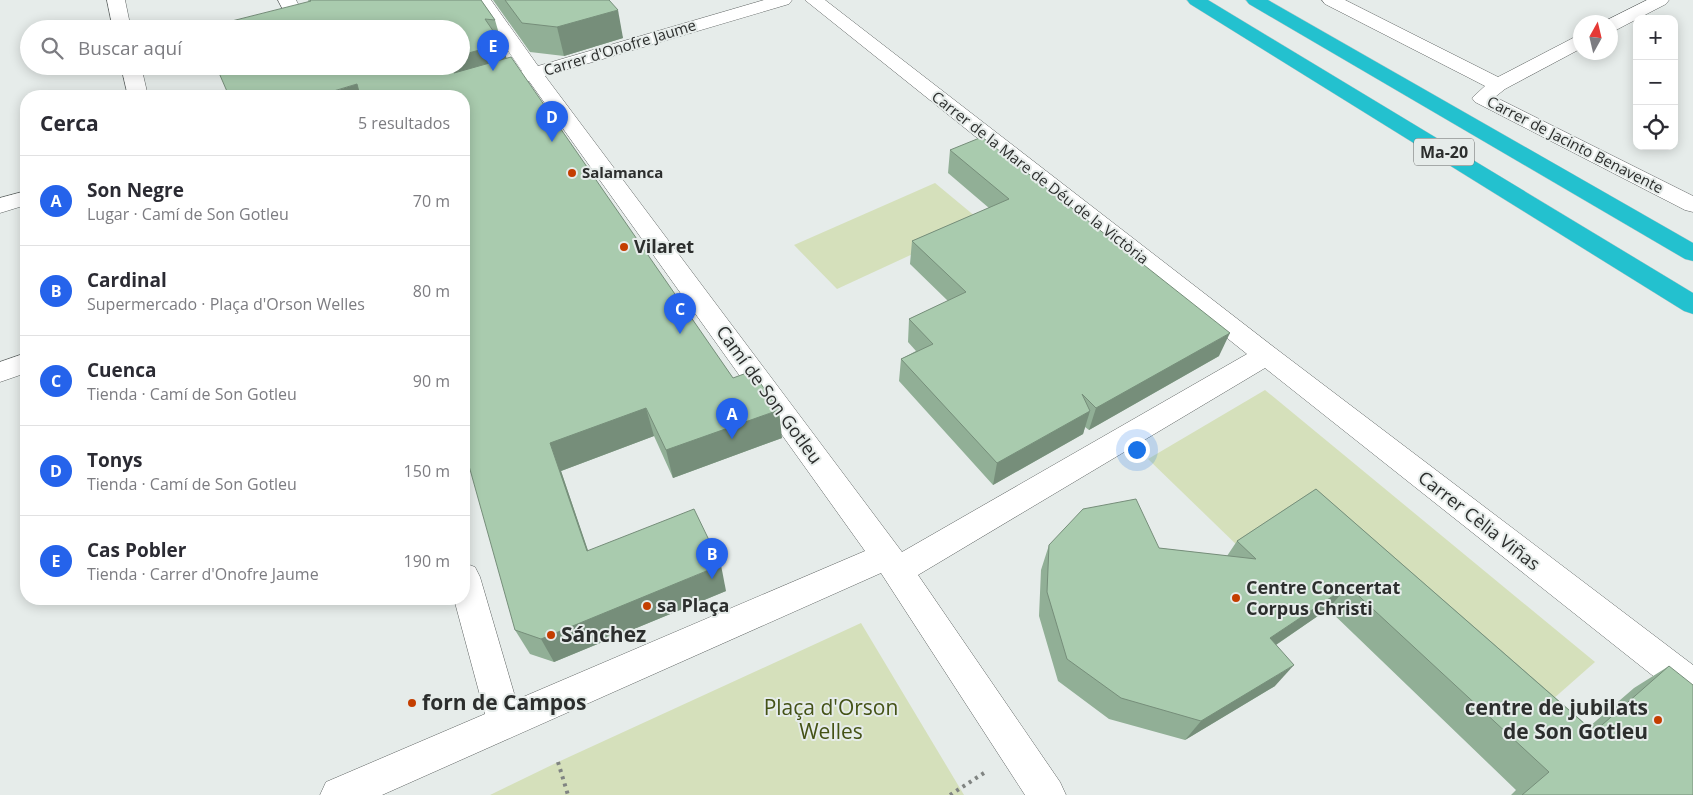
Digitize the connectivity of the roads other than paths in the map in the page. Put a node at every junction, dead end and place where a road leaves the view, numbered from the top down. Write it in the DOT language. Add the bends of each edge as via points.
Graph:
graph roads {
  1 [pos="116,0"];
  2 [pos="287,0"];
  3 [pos="482,0"];
  4 [pos="783,0"];
  5 [pos="814,0"];
  6 [pos="1196,0"];
  7 [pos="1255,0"];
  8 [pos="1331,0"];
  9 [pos="1660,0"];
  10 [pos="120,20"];
  11 [pos="297,20"];
  12 [pos="1618,22"];
  13 [pos="1573,46"];
  14 [pos="534,74"];
  15 [pos="133,75"];
  16 [pos="1498,85"];
  17 [pos="137,90"];
  18 [pos="470,92"];
  19 [pos="20,200"];
  20 [pos="1690,201"];
  21 [pos="0,206"];
  22 [pos="1693,253"];
  23 [pos="1693,304"];
  24 [pos="1266,355"];
  25 [pos="20,365"];
  26 [pos="0,372"];
  27 [pos="892,564"];
  28 [pos="470,598"];
  29 [pos="1693,686"];
  30 [pos="505,723"];
  31 [pos="339,795"];
  32 [pos="1047,795"];
  1 -- 10 [label="street"];
  2 -- 11 [label="street"];
  3 -- 14 [label="street, Camí de Son Gotleu"];
  4 -- 14 [label="street, Carrer d'Onofre Jaume"];
  5 -- 24 [label="street, Carrer de la Mare de Déu de la Victòria"];
  6 -- 23 [label="highway, Ma-20"];
  7 -- 22 [label="highway, Ma-20"];
  8 -- 16 [label="street, Carrer de Jacinto Benavente"];
  9 -- 12 [label="street"];
  13 -- 16 [label="street"];
  14 -- 18 [label="street, Carrer d'Onofre Jaume"];
  14 -- 27 [label="street, Camí de Son Gotleu"];
  15 -- 17 [label="street"];
  16 -- 20 [label="street, Carrer de Jacinto Benavente" via="1482,98"];
  19 -- 21 [label="street"];
  24 -- 27 [label="street"];
  24 -- 29 [label="street, Carrer Cèlia Viñas"];
  25 -- 26 [label="street"];
  27 -- 30 [label="street"];
  27 -- 32 [label="street, Camí de Son Gotleu"];
  28 -- 30 [label="street"];
  30 -- 31 [label="street"];
}
